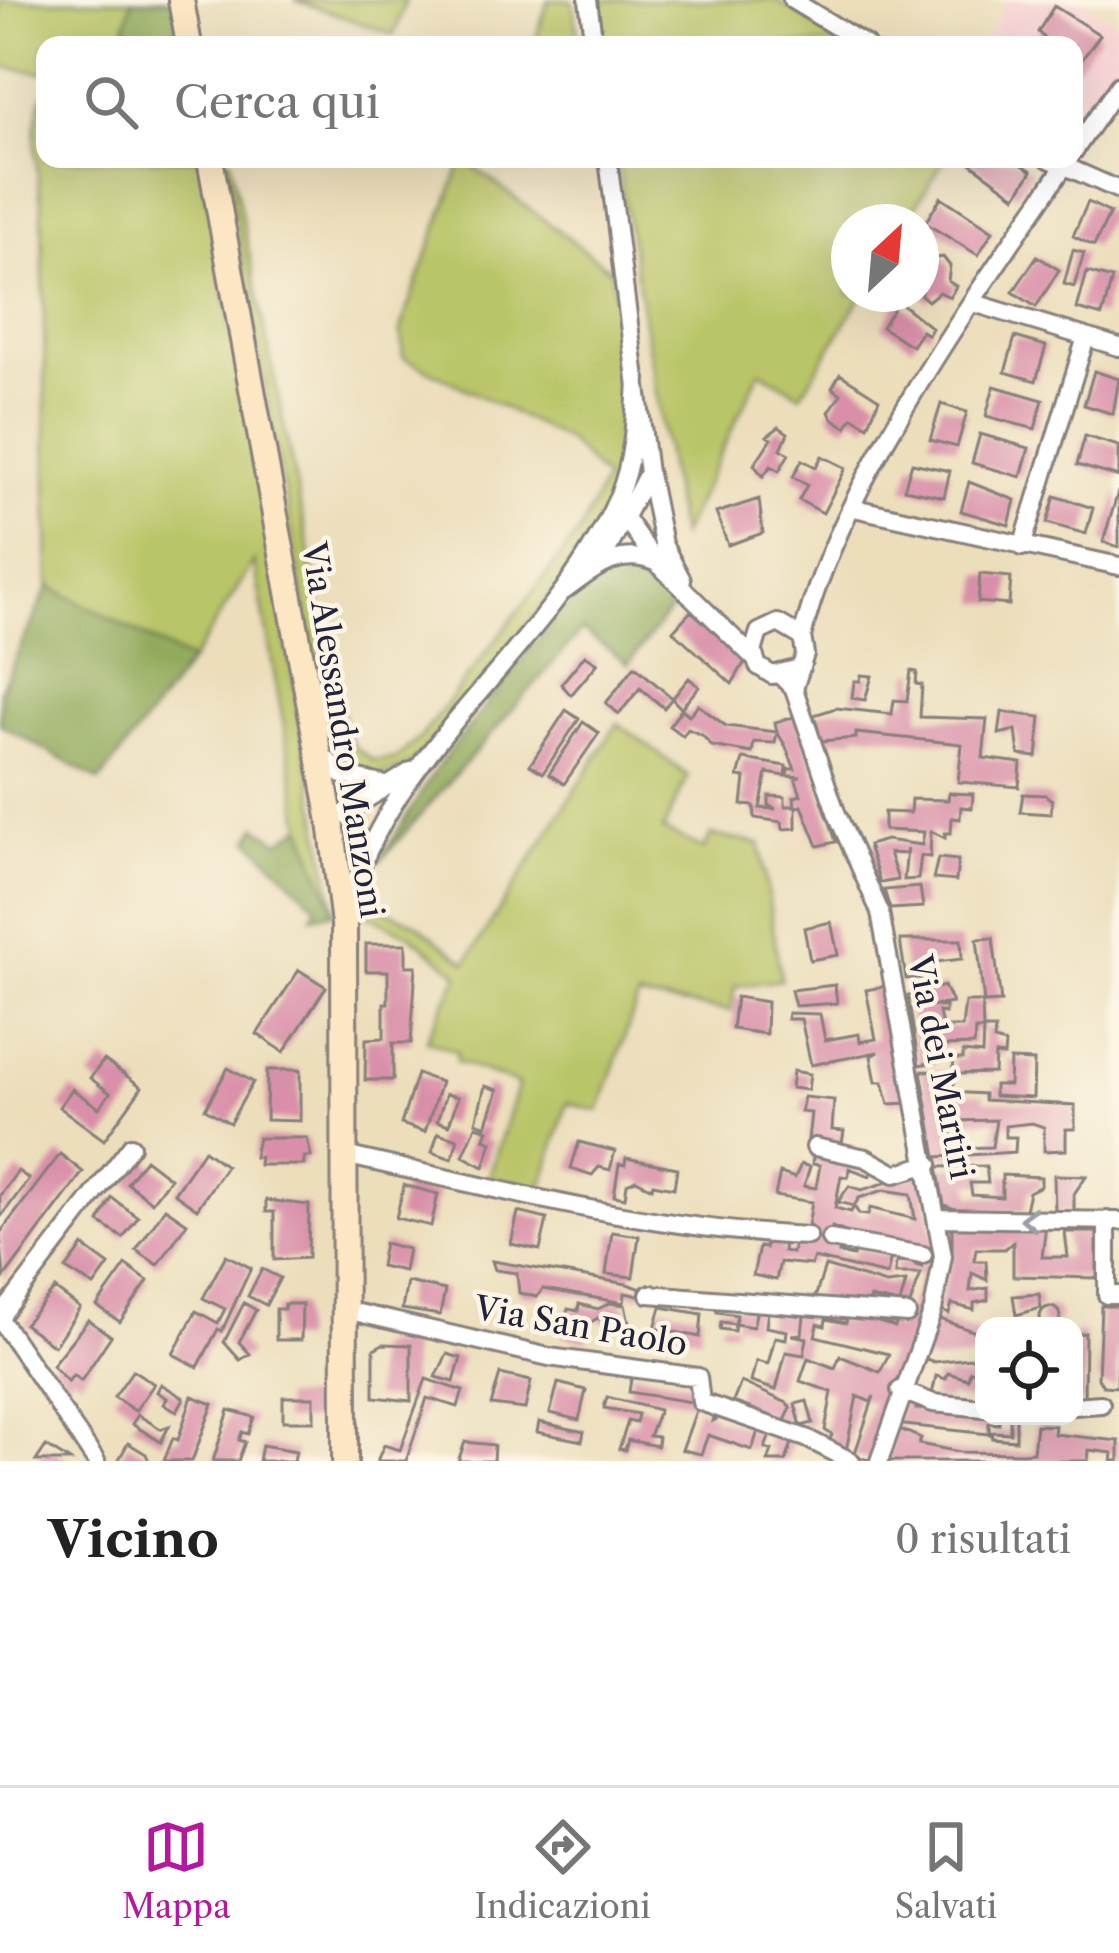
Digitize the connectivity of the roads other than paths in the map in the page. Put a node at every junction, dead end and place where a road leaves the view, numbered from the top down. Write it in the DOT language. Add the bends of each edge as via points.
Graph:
graph roads {
  1 [pos="181,0"];
  2 [pos="588,0"];
  3 [pos="792,0"];
  4 [pos="187,36"];
  5 [pos="593,36"];
  6 [pos="851,36"];
  7 [pos="1119,85"];
  8 [pos="1083,138"];
  9 [pos="212,168"];
  10 [pos="609,168"];
  11 [pos="1056,168"];
  12 [pos="1073,168"];
  13 [pos="1119,190"];
  14 [pos="974,303"];
  15 [pos="1086,337"];
  16 [pos="1119,346"];
  17 [pos="637,379"];
  18 [pos="649,473"];
  19 [pos="618,497"];
  20 [pos="854,508"];
  21 [pos="625,524"];
  22 [pos="599,532"];
  23 [pos="663,544"];
  24 [pos="1022,547"];
  25 [pos="657,563"];
  26 [pos="598,566"];
  27 [pos="1119,566"];
  28 [pos="554,599"];
  29 [pos="692,599"];
  30 [pos="810,603"];
  31 [pos="786,624"];
  32 [pos="759,632"];
  33 [pos="729,634"];
  34 [pos="802,637"];
  35 [pos="754,658"];
  36 [pos="790,678"];
  37 [pos="318,750"];
  38 [pos="430,756"];
  39 [pos="391,786"];
  40 [pos="388,814"];
  41 [pos="331,822"];
  42 [pos="344,924"];
  43 [pos="130,1146"];
  44 [pos="815,1147"];
  45 [pos="344,1154"];
  46 [pos="929,1165"];
  47 [pos="939,1217"];
  48 [pos="1113,1221"];
  49 [pos="808,1236"];
  50 [pos="830,1239"];
  51 [pos="934,1256"];
  52 [pos="649,1294"];
  53 [pos="1119,1295"];
  54 [pos="341,1309"];
  55 [pos="0,1318"];
  56 [pos="919,1319"];
  57 [pos="901,1390"];
  58 [pos="1101,1404"];
  59 [pos="1083,1405"];
  60 [pos="975,1407"];
  61 [pos="96,1461"];
  62 [pos="344,1461"];
  63 [pos="851,1461"];
  64 [pos="880,1461"];
  1 -- 4 [label="street"];
  2 -- 5 [label="street"];
  3 -- 6 [label="street"];
  7 -- 8 [label="street"];
  9 -- 37 [label="street, Via Alessandro Manzoni"];
  10 -- 17 [label="street"];
  11 -- 14 [label="street"];
  12 -- 13 [label="street"];
  14 -- 15 [label="street"];
  14 -- 20 [label="street" via="897,422"];
  15 -- 16 [label="street"];
  15 -- 24 [label="street"];
  17 -- 18 [label="street"];
  17 -- 19 [label="street"];
  18 -- 21 [label="street"];
  18 -- 23 [label="street"];
  19 -- 21 [label="street"];
  19 -- 22 [label="street"];
  20 -- 24 [label="street"];
  20 -- 30 [label="street"];
  21 -- 22 [label="street"];
  21 -- 23 [label="street"];
  21 -- 25 [label="street"];
  21 -- 26 [label="street"];
  22 -- 28 [label="street"];
  23 -- 29 [label="street"];
  24 -- 27 [label="street"];
  25 -- 26 [label="street" via="641,556"];
  25 -- 29 [label="street"];
  26 -- 28 [label="street"];
  28 -- 38 [label="street"];
  29 -- 33 [label="street"];
  30 -- 31 [label="street"];
  30 -- 34 [label="street"];
  31 -- 32 [label="street"];
  31 -- 34 [label="street"];
  32 -- 33 [label="street"];
  32 -- 35 [label="street"];
  33 -- 35 [label="street"];
  34 -- 36 [label="street" via="805,654"];
  35 -- 36 [label="street" via="765,671"];
  36 -- 46 [label="street, Via dei Martiri" via="880,912"];
  37 -- 39 [label="street" via="341,775"];
  37 -- 41 [label="street, Via Alessandro Manzoni"];
  38 -- 39 [label="street"];
  38 -- 40 [label="street"];
  39 -- 41 [label="street"];
  40 -- 41 [label="street"];
  40 -- 42 [label="street"];
  41 -- 42 [label="street, Via Alessandro Manzoni"];
  42 -- 45 [label="street, Via Alessandro Manzoni"];
  43 -- 55 [label="street"];
  44 -- 46 [label="street" via="895,1174"];
  45 -- 49 [label="street" via="618,1217"];
  45 -- 54 [label="street, Via Alessandro Manzoni"];
  46 -- 47 [label="street, Via dei Martiri"];
  48 -- 47 [label="street, one-way"];
  47 -- 51 [label="street, Via dei Martiri"];
  48 -- 53 [label="street" via="1107,1295"];
  50 -- 51 [label="street"];
  51 -- 56 [label="street, Via dei Martiri" via="938,1280"];
  52 -- 56 [label="street"];
  54 -- 62 [label="street, Via Alessandro Manzoni"];
  54 -- 63 [label="street, Via San Paolo" via="549,1357 698,1377 701,1402"];
  55 -- 61 [label="street"];
  56 -- 57 [label="street, Via dei Martiri"];
  57 -- 60 [label="street"];
  57 -- 64 [label="street, Via dei Martiri"];
  58 -- 59 [label="street"];
}
